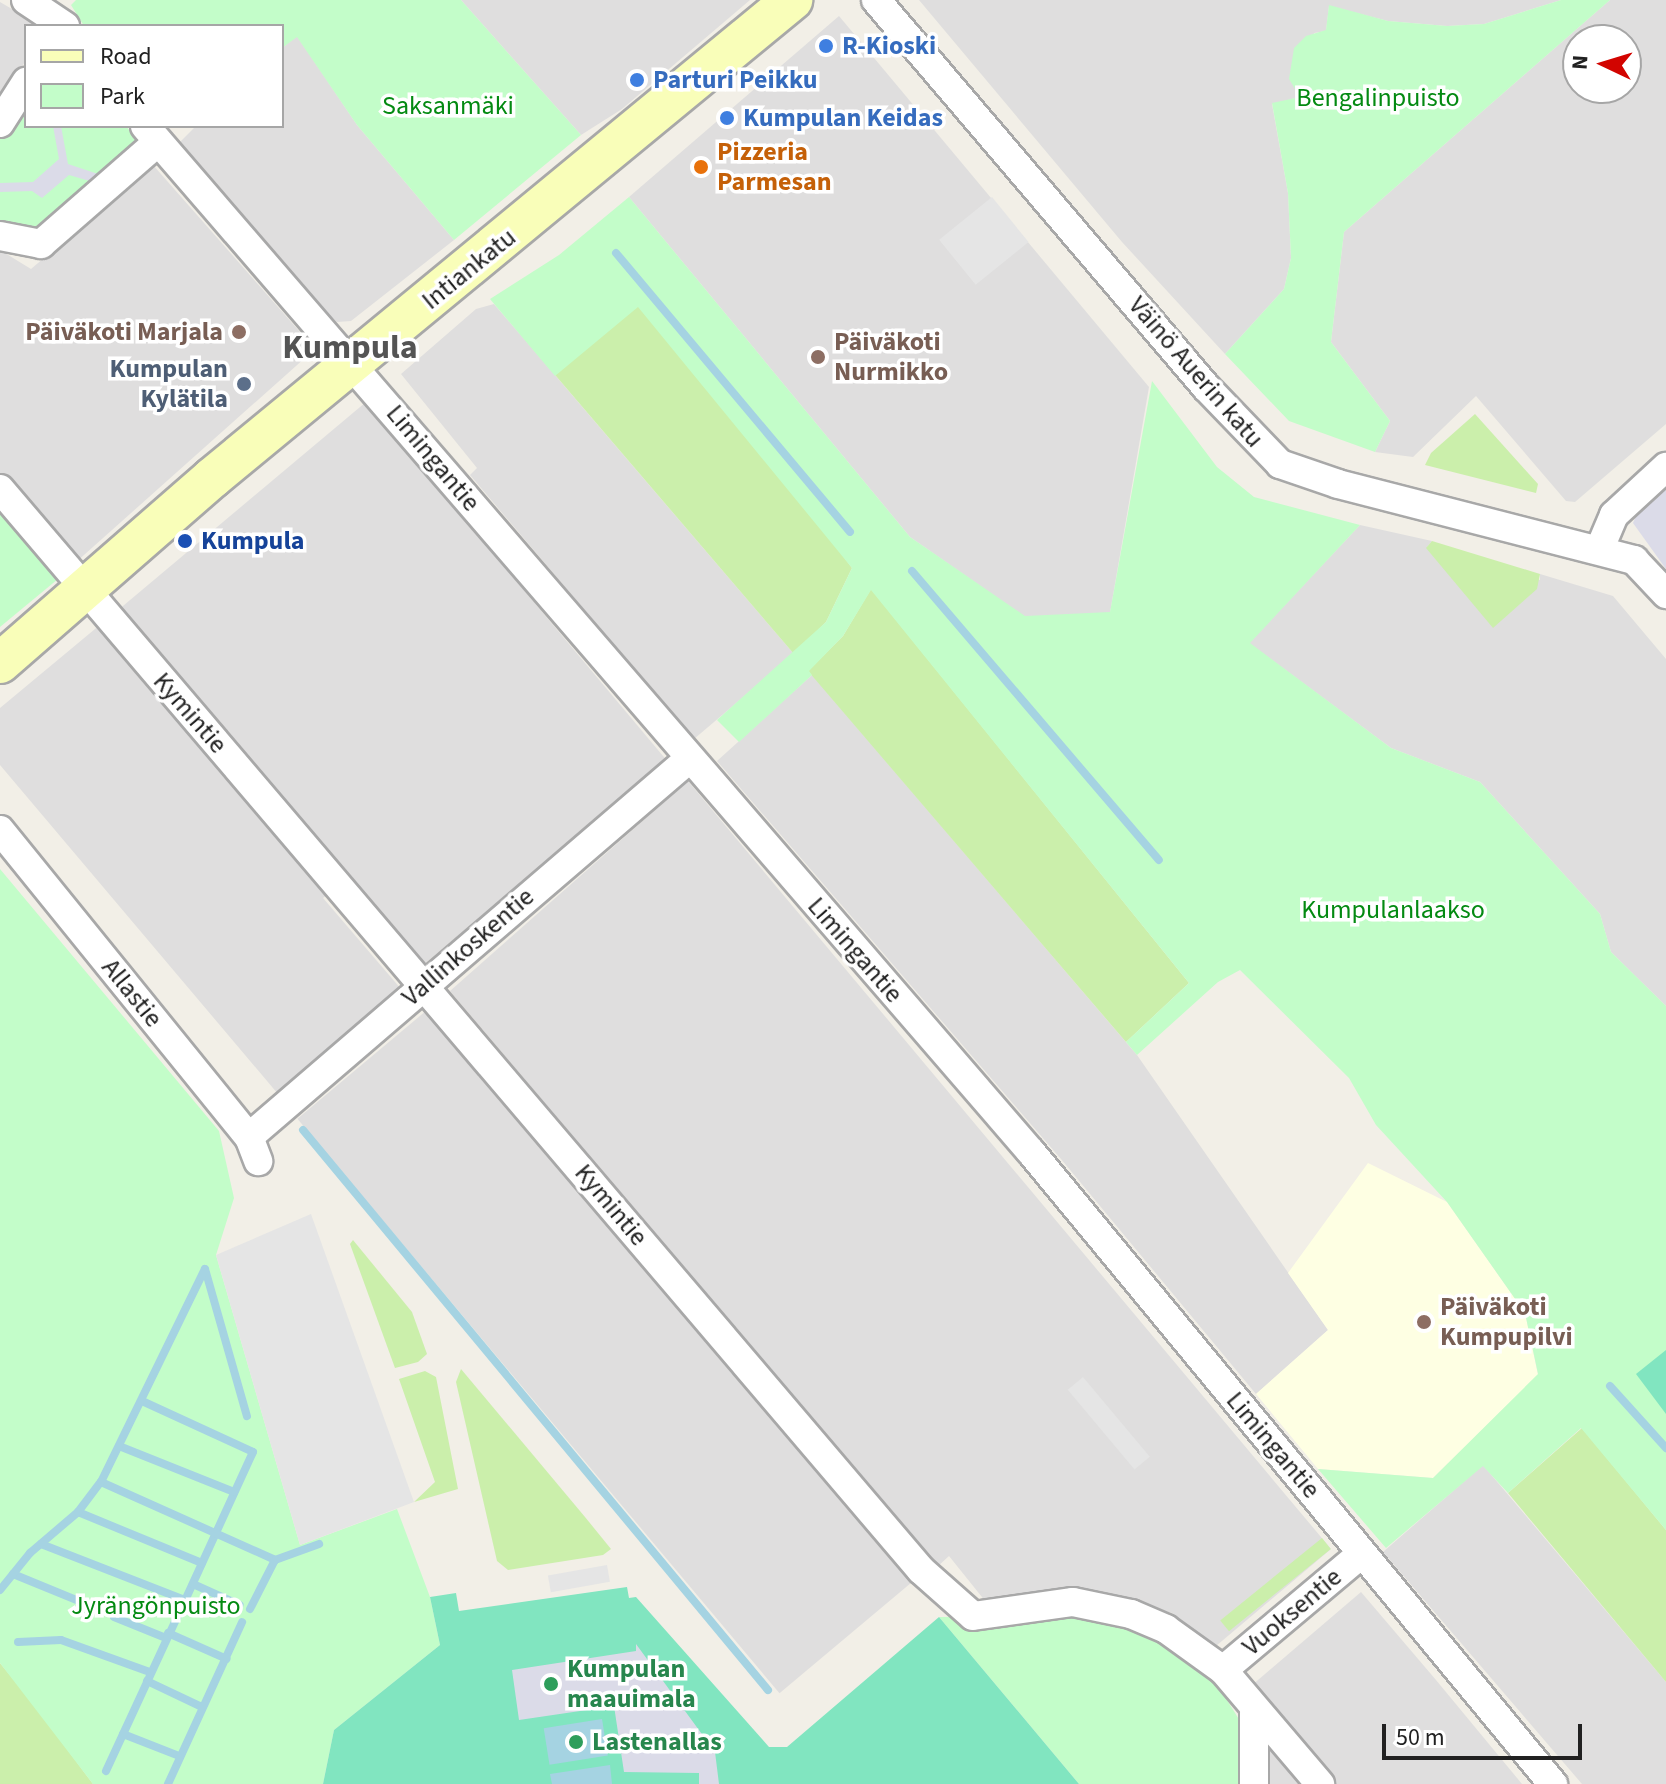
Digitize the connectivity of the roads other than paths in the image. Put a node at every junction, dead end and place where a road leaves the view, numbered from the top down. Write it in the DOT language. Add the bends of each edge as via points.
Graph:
graph roads {
  1 [pos="26,0"];
  2 [pos="792,0"];
  3 [pos="876,0"];
  4 [pos="62,24"];
  5 [pos="24,85"];
  6 [pos="0,123"];
  7 [pos="151,134"];
  8 [pos="0,236"];
  9 [pos="351,364"];
  10 [pos="1666,467"];
  11 [pos="0,489"];
  12 [pos="1600,548"];
  13 [pos="86,589"];
  14 [pos="1666,594"];
  15 [pos="0,663"];
  16 [pos="689,759"];
  17 [pos="0,830"];
  18 [pos="424,985"];
  19 [pos="253,1149"];
  20 [pos="1361,1554"];
  21 [pos="1223,1670"];
  22 [pos="1254,1713"];
  23 [pos="1254,1784"];
  24 [pos="1320,1784"];
  25 [pos="1553,1784"];
  1 -- 4 [label="street"];
  2 -- 9 [label="street, Intiankatu"];
  3 -- 12 [label="street, Väinö Auerin katu" via="1206,387 1280,464 1338,484"];
  5 -- 6 [label="street"];
  7 -- 8 [label="street" via="41,244"];
  7 -- 9 [label="street, Limingantie"];
  9 -- 13 [label="street, Intiankatu"];
  9 -- 16 [label="street, Limingantie"];
  10 -- 12 [label="street" via="1614,515"];
  11 -- 13 [label="street, Kymintie"];
  12 -- 14 [label="street, Väinö Auerin katu" via="1634,560"];
  13 -- 15 [label="street, Intiankatu"];
  13 -- 18 [label="street, Kymintie"];
  16 -- 18 [label="street, Vallinkoskentie"];
  16 -- 20 [label="street, Limingantie" via="1031,1152"];
  17 -- 19 [label="street, Allastie"];
  18 -- 19 [label="street, Vallinkoskentie"];
  18 -- 21 [label="street, Kymintie" via="944,1592 981,1618 1073,1602 1131,1614 1188,1641"];
  20 -- 21 [label="street, Vuoksentie"];
  20 -- 25 [label="street, Limingantie"];
  21 -- 22 [label="street, Kymintie"];
  22 -- 23 [label="street"];
  22 -- 24 [label="street, Kymintie"];
}
